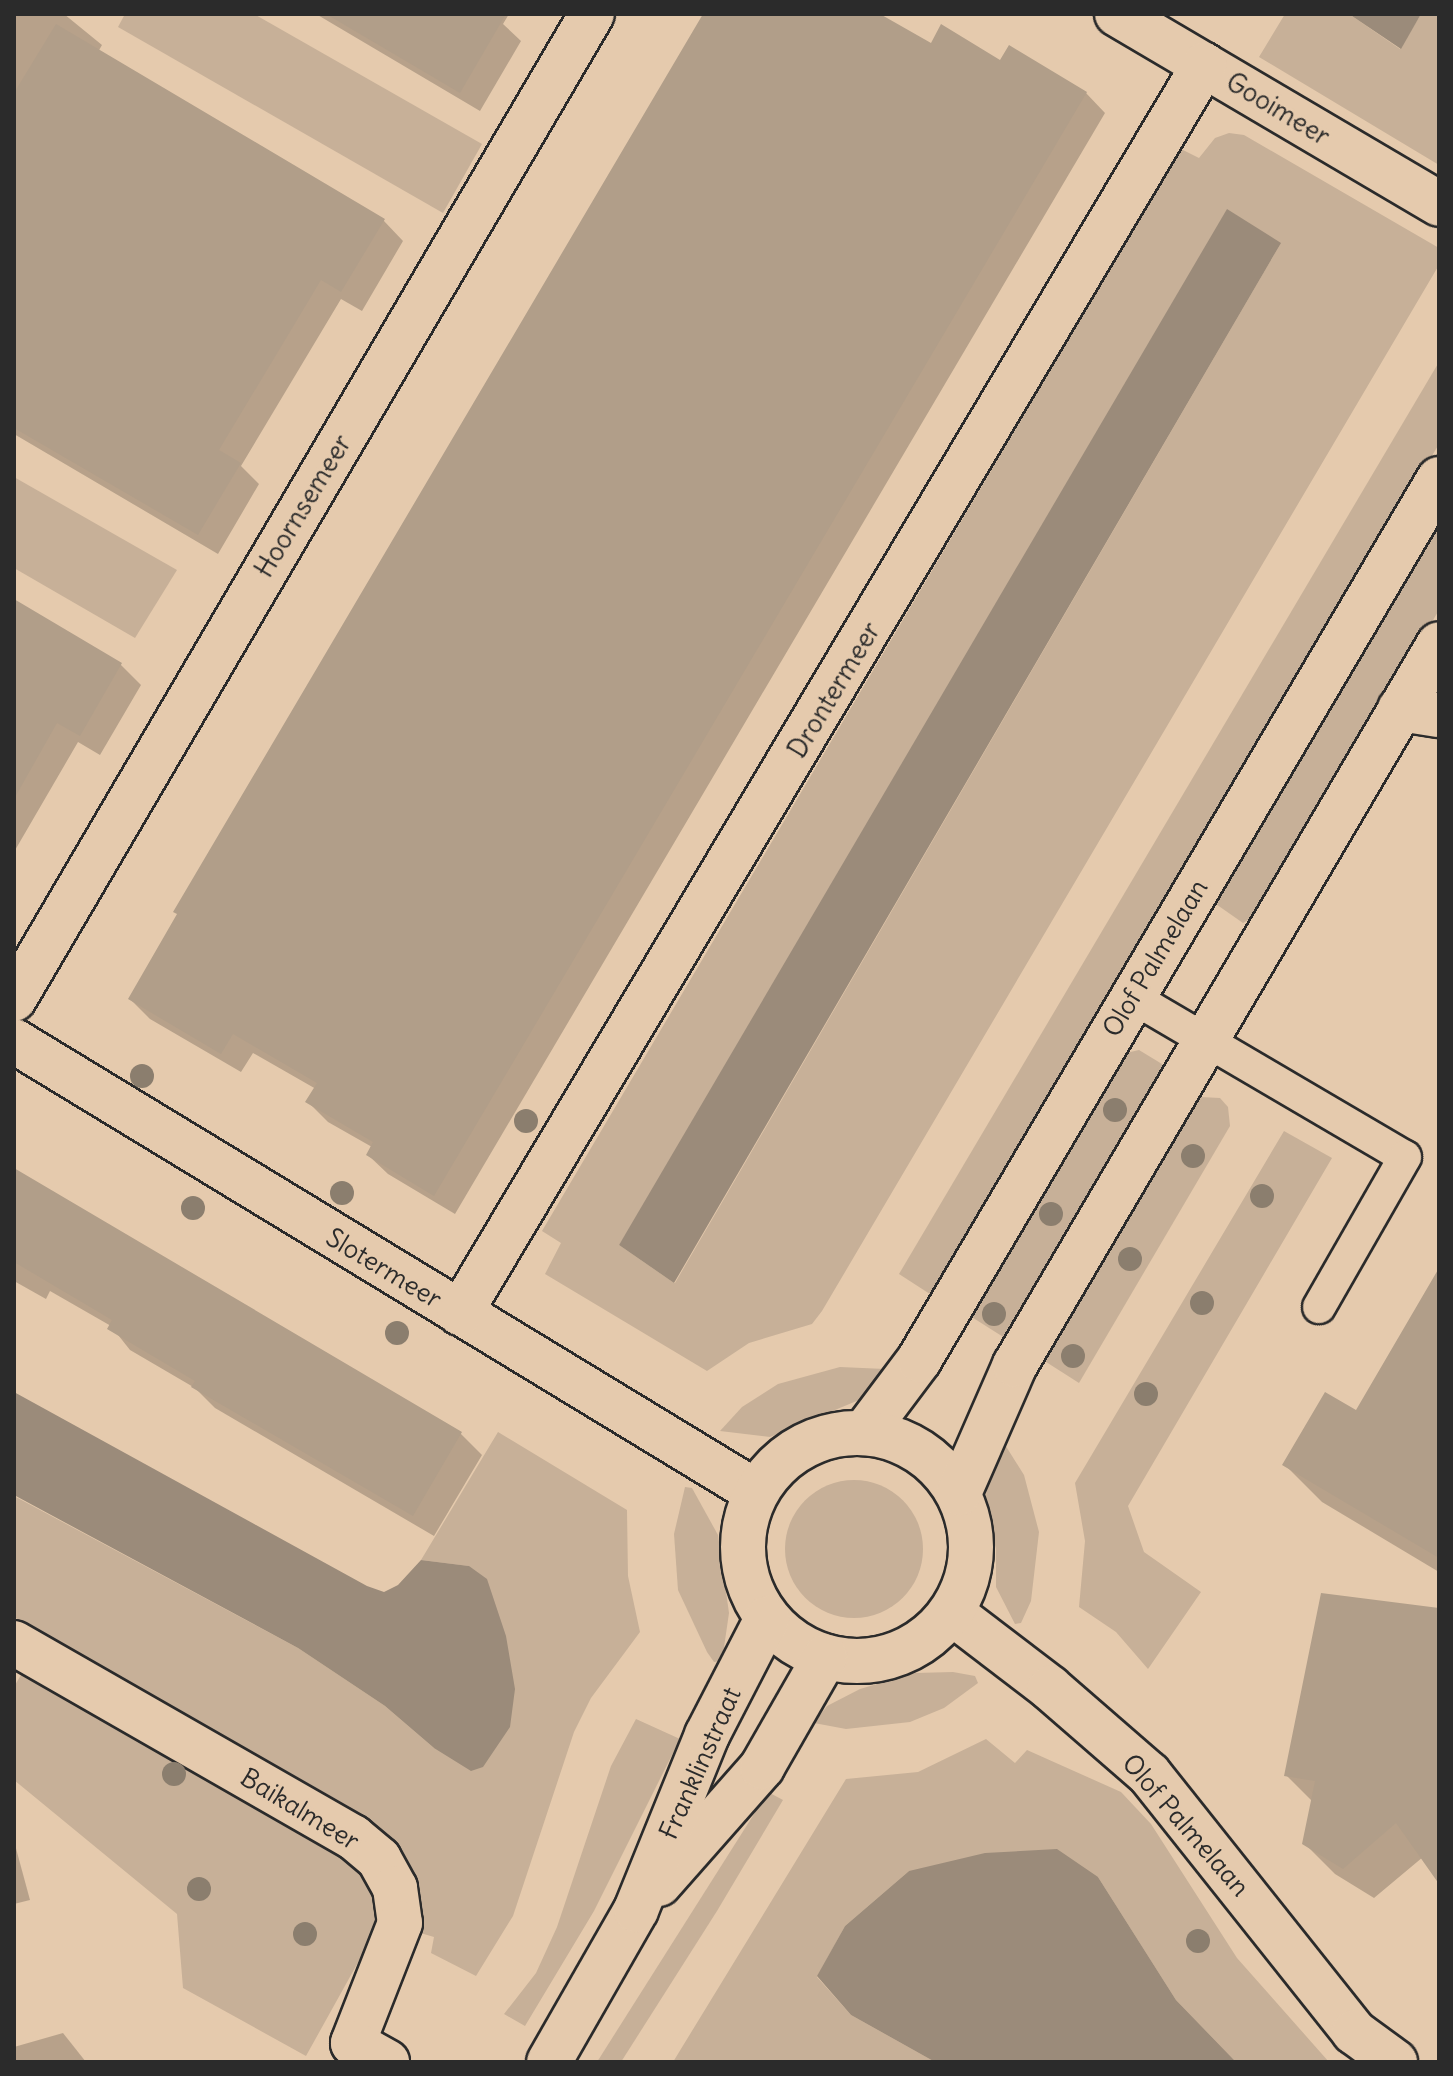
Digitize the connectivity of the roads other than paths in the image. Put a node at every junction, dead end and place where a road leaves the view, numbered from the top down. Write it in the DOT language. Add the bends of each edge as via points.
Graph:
graph roads {
  1 [pos="592,14"];
  2 [pos="1117,14"];
  3 [pos="1204,65"];
  4 [pos="1439,204"];
  5 [pos="1439,479"];
  6 [pos="1439,644"];
  7 [pos="1420,712"];
  8 [pos="1132,997"];
  9 [pos="14,999"];
  10 [pos="14,1041"];
  11 [pos="1205,1041"];
  12 [pos="1319,1307"];
  13 [pos="460,1313"];
  14 [pos="865,1432"];
  15 [pos="756,1492"];
  16 [pos="959,1493"];
  17 [pos="952,1613"];
  18 [pos="767,1619"];
  19 [pos="14,1643"];
  20 [pos="825,1657"];
  21 [pos="636,1910"];
  22 [pos="387,2062"];
  23 [pos="549,2062"];
  24 [pos="1395,2062"];
  1 -- 9 [label="street, Hoornsemeer"];
  2 -- 3 [label="street, Gooimeer"];
  3 -- 4 [label="street, Gooimeer"];
  3 -- 13 [label="street, Drontermeer"];
  5 -- 8 [label="street, Olof Palmelaan"];
  6 -- 7 [label="street"];
  7 -- 11 [label="street"];
  8 -- 11 [label="lane"];
  8 -- 14 [label="street, Olof Palmelaan" via="919,1360"];
  10 -- 13 [label="street, Slotermeer"];
  11 -- 12 [label="lane" via="1405,1157"];
  11 -- 16 [label="street" via="1015,1365"];
  13 -- 15 [label="street, Slotermeer"];
  14 -- 15 [label="street" via="832,1435 802,1446 775,1466"];
  14 -- 16 [label="street" via="903,1441 935,1463"];
  15 -- 18 [label="street" via="745,1524 743,1557 751,1590"];
  16 -- 17 [label="street" via="971,1533 969,1575"];
  17 -- 20 [label="street" via="927,1639 895,1656 860,1662"];
  17 -- 24 [label="street, Olof Palmelaan" via="1149,1774 1354,2032"];
  18 -- 20 [label="street" via="793,1643"];
  18 -- 21 [label="street, Franklinstraat" via="707,1735"];
  19 -- 22 [label="street, Baikalmeer" via="353,1837 379,1859 395,1888 400,1923 353,2043"];
  20 -- 21 [label="street, Franklinstraat" via="762,1767"];
  21 -- 23 [label="street, Franklinstraat"];
}
